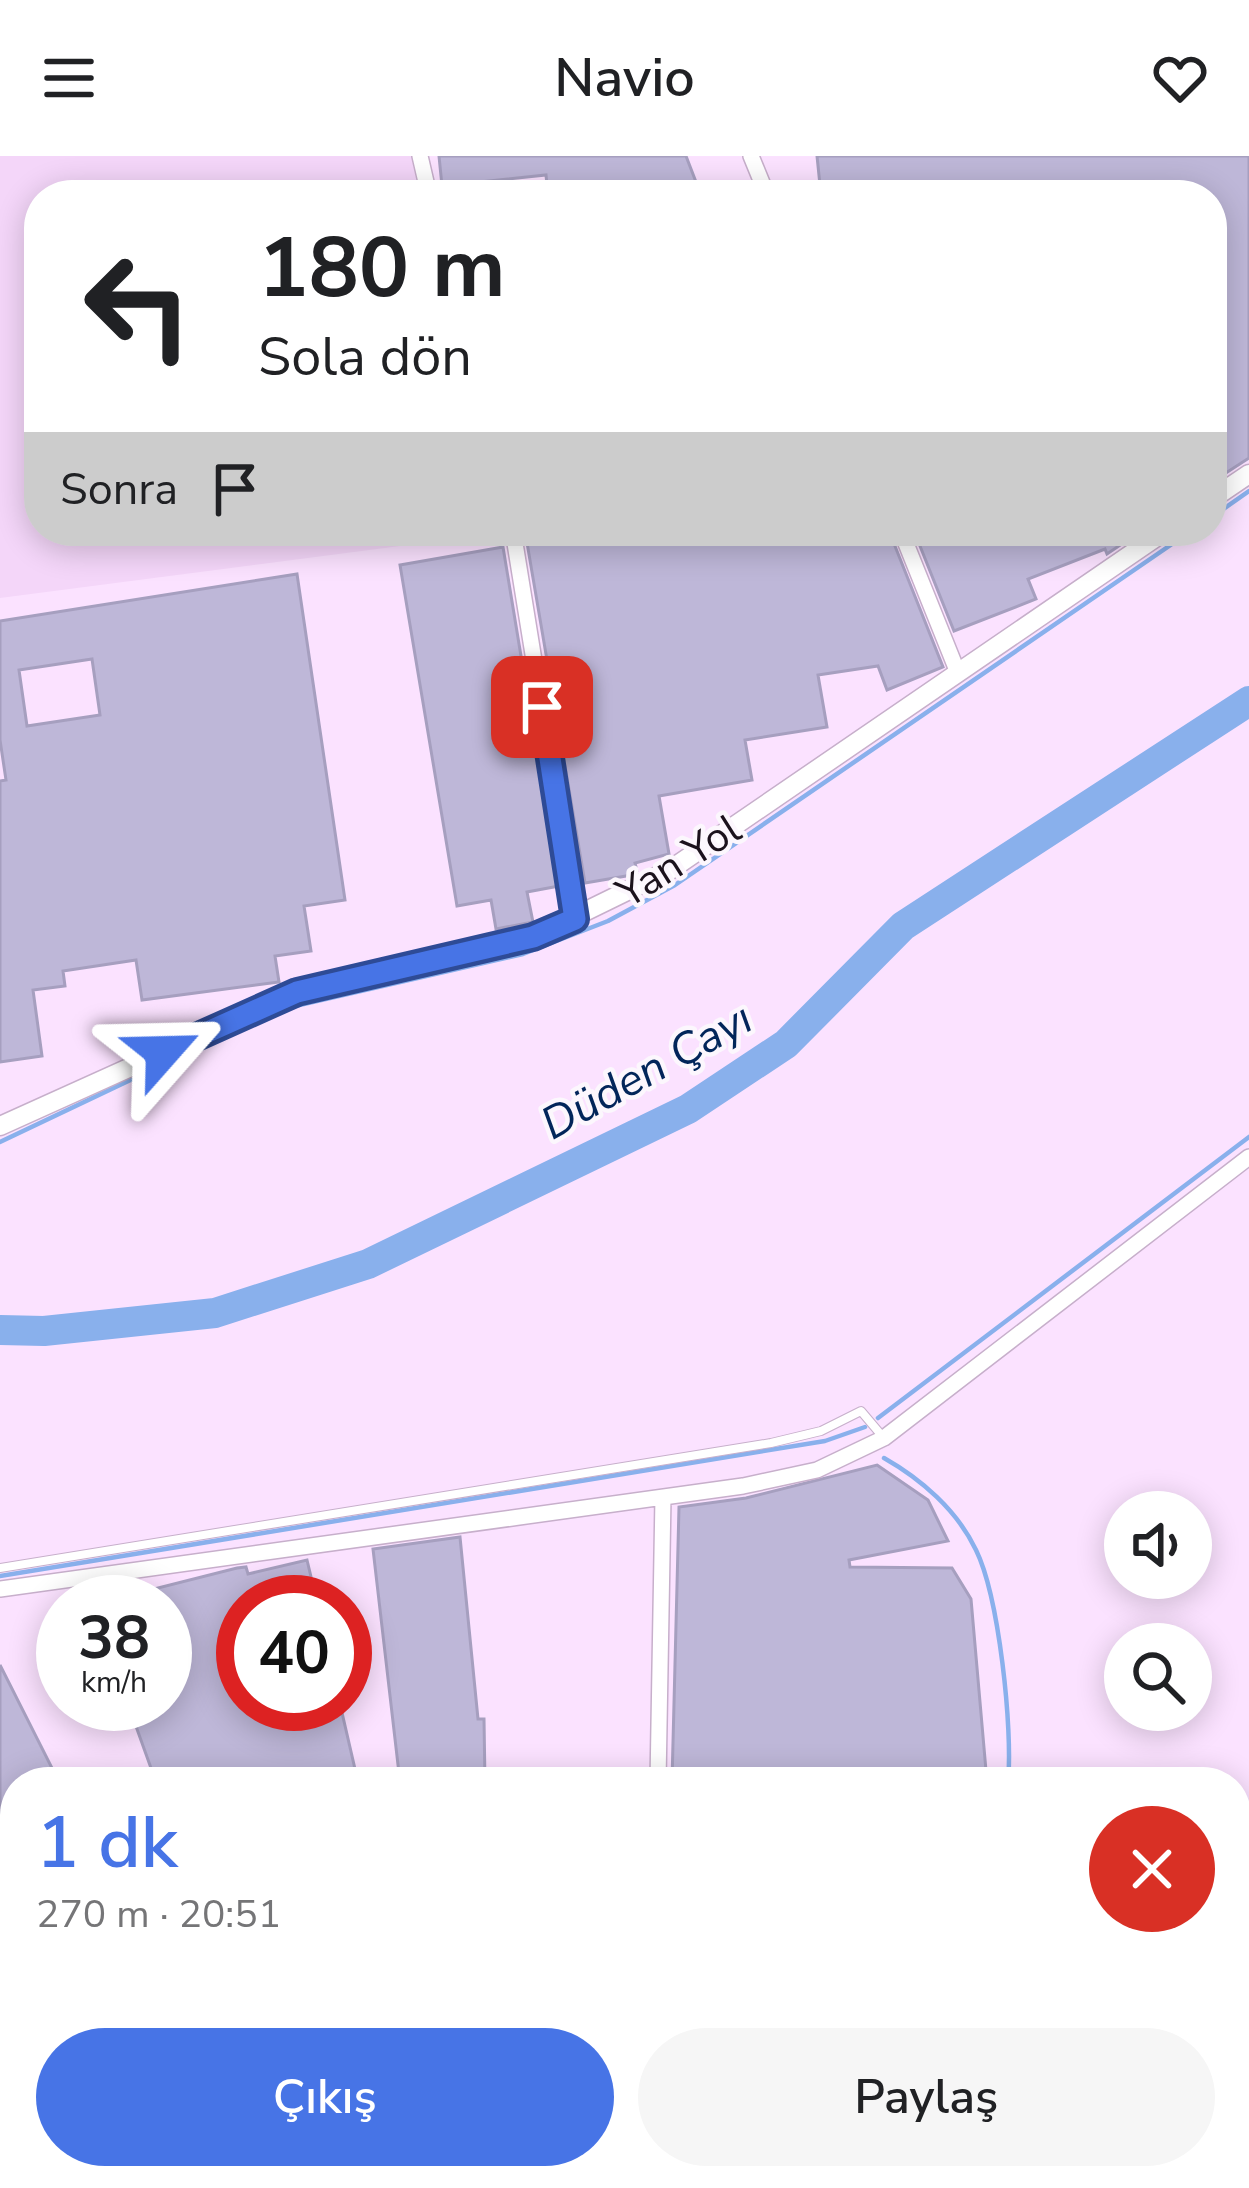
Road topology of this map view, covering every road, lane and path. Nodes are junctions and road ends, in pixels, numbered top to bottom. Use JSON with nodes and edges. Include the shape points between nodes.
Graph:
{"nodes":[{"id":1,"x":515,"y":546,"type":"edge"},
{"id":2,"x":908,"y":546,"type":"edge"},
{"id":3,"x":1143,"y":546,"type":"edge"},
{"id":4,"x":958,"y":674,"type":"junction"},
{"id":5,"x":575,"y":919,"type":"junction"},
{"id":6,"x":0,"y":1126,"type":"edge"},
{"id":7,"x":1249,"y":1157,"type":"edge"},
{"id":8,"x":884,"y":1438,"type":"junction"},
{"id":9,"x":663,"y":1496,"type":"junction"},
{"id":10,"x":0,"y":1568,"type":"edge"},
{"id":11,"x":54,"y":1570,"type":"junction"},
{"id":12,"x":0,"y":1589,"type":"edge"},
{"id":13,"x":658,"y":1767,"type":"edge"}],
"edges":[{"from":1,"to":5,"type":"street"},
{"from":2,"to":4,"type":"street"},
{"from":3,"to":4,"type":"street","name":"Yan Yol"},
{"from":4,"to":5,"type":"street","name":"Yan Yol","via":[[670,869]]},
{"from":5,"to":6,"type":"street","name":"Yan Yol","via":[[519,940],[297,992]]},
{"from":7,"to":8,"type":"street"},
{"from":8,"to":9,"type":"street","via":[[817,1470]]},
{"from":8,"to":11,"type":"lane","via":[[861,1411],[771,1443]]},
{"from":9,"to":11,"type":"street"},
{"from":9,"to":13,"type":"street"},
{"from":10,"to":11,"type":"lane"},
{"from":11,"to":12,"type":"street"}]}
